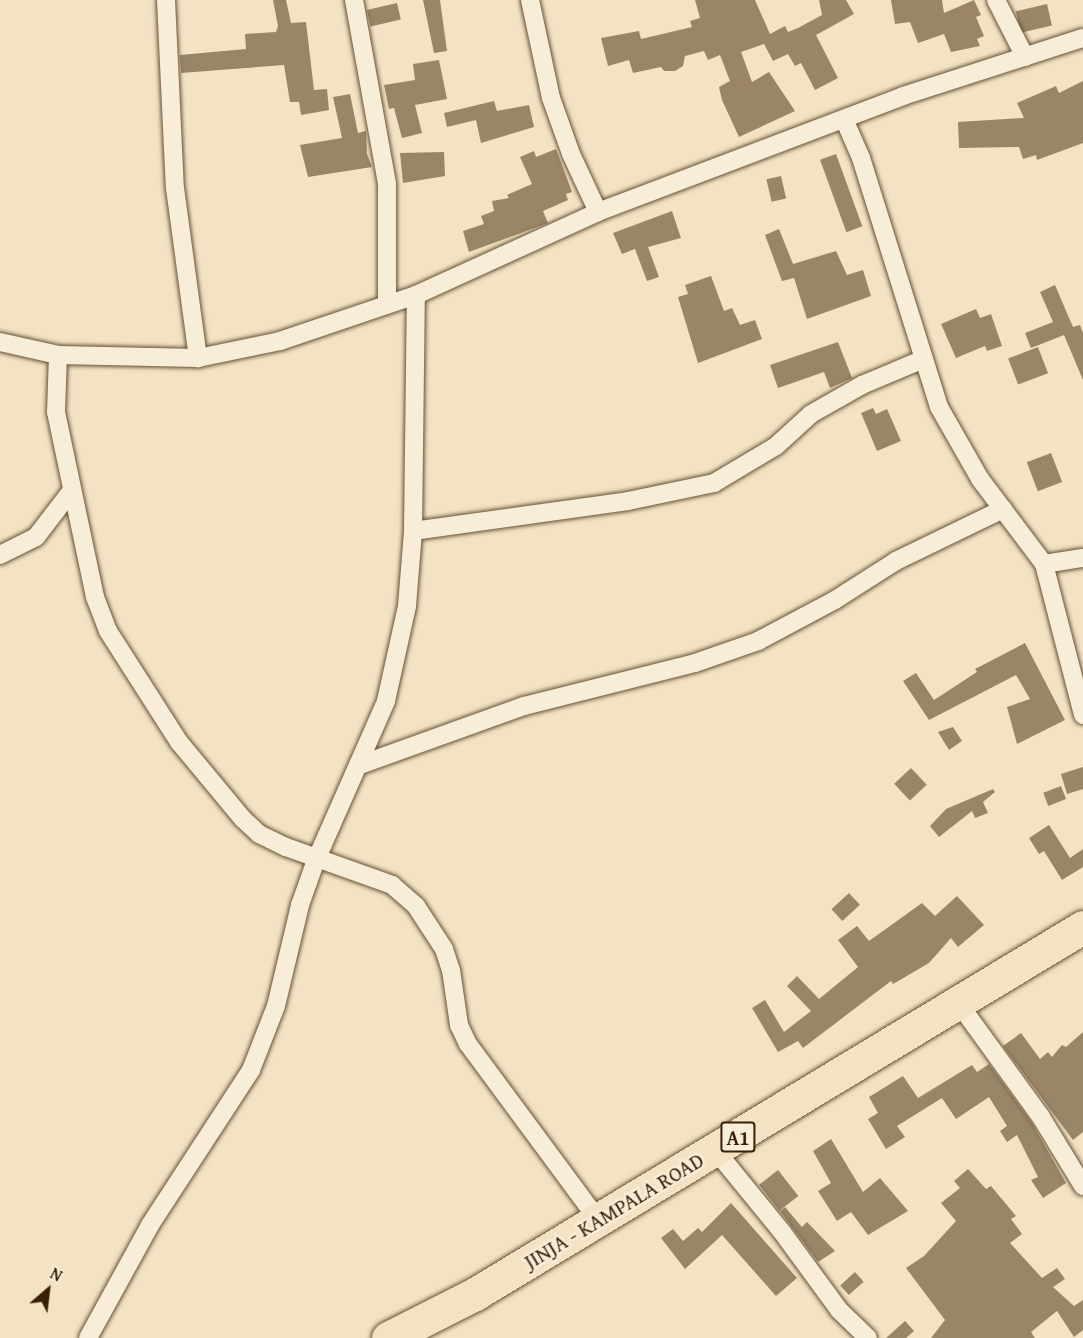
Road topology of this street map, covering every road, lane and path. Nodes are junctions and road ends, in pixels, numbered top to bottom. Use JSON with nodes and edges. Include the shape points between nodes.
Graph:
{"nodes":[{"id":1,"x":166,"y":0,"type":"edge"},
{"id":2,"x":354,"y":0,"type":"edge"},
{"id":3,"x":530,"y":0,"type":"edge"},
{"id":4,"x":996,"y":0,"type":"edge"},
{"id":5,"x":1083,"y":38,"type":"edge"},
{"id":6,"x":1025,"y":57,"type":"junction"},
{"id":7,"x":844,"y":119,"type":"junction"},
{"id":8,"x":598,"y":212,"type":"junction"},
{"id":9,"x":416,"y":295,"type":"junction"},
{"id":10,"x":387,"y":302,"type":"junction"},
{"id":11,"x":0,"y":342,"type":"edge"},
{"id":12,"x":58,"y":355,"type":"junction"},
{"id":13,"x":198,"y":358,"type":"junction"},
{"id":14,"x":924,"y":359,"type":"junction"},
{"id":15,"x":72,"y":490,"type":"junction"},
{"id":16,"x":1004,"y":509,"type":"junction"},
{"id":17,"x":413,"y":531,"type":"junction"},
{"id":18,"x":0,"y":555,"type":"edge"},
{"id":19,"x":1083,"y":558,"type":"edge"},
{"id":20,"x":1044,"y":564,"type":"junction"},
{"id":21,"x":1083,"y":715,"type":"edge"},
{"id":22,"x":360,"y":765,"type":"junction"},
{"id":23,"x":316,"y":860,"type":"junction"},
{"id":24,"x":1083,"y":927,"type":"edge"},
{"id":25,"x":957,"y":1001,"type":"junction"},
{"id":26,"x":716,"y":1151,"type":"junction"},
{"id":27,"x":1083,"y":1186,"type":"edge"},
{"id":28,"x":598,"y":1220,"type":"junction"},
{"id":29,"x":88,"y":1338,"type":"edge"},
{"id":30,"x":388,"y":1338,"type":"edge"},
{"id":31,"x":868,"y":1338,"type":"edge"}],
"edges":[{"from":1,"to":13,"type":"street","via":[[175,188]]},
{"from":2,"to":10,"type":"street","via":[[387,184]]},
{"from":3,"to":8,"type":"street","via":[[551,98]]},
{"from":4,"to":6,"type":"street"},
{"from":5,"to":6,"type":"street"},
{"from":6,"to":7,"type":"street"},
{"from":7,"to":8,"type":"street"},
{"from":7,"to":14,"type":"street","via":[[861,158]]},
{"from":8,"to":9,"type":"street"},
{"from":9,"to":10,"type":"street"},
{"from":9,"to":17,"type":"street"},
{"from":10,"to":13,"type":"street","via":[[280,341]]},
{"from":11,"to":12,"type":"street"},
{"from":12,"to":13,"type":"street"},
{"from":12,"to":15,"type":"street","via":[[56,412]]},
{"from":14,"to":16,"type":"street","via":[[939,406],[958,444]]},
{"from":14,"to":17,"type":"street","via":[[862,385],[811,414],[776,446],[714,483],[628,501]]},
{"from":15,"to":18,"type":"street","via":[[36,537]]},
{"from":15,"to":23,"type":"street","via":[[94,597],[108,631],[179,742],[259,834]]},
{"from":16,"to":20,"type":"street"},
{"from":16,"to":22,"type":"street","via":[[896,561],[835,600],[758,640],[695,663],[524,706]]},
{"from":17,"to":22,"type":"street","via":[[407,606],[386,700]]},
{"from":19,"to":20,"type":"street"},
{"from":20,"to":21,"type":"street"},
{"from":22,"to":23,"type":"street"},
{"from":23,"to":28,"type":"street","via":[[392,885],[416,906],[444,950],[451,969],[459,1025],[468,1044]]},
{"from":23,"to":29,"type":"street","via":[[300,905],[276,1006],[251,1070],[150,1225]]},
{"from":24,"to":25,"type":"highway","name":"JINJA - KAMPALA ROAD","number":"A1"},
{"from":25,"to":26,"type":"highway","name":"JINJA - KAMPALA ROAD","number":"A1"},
{"from":25,"to":27,"type":"street","via":[[1041,1117]]},
{"from":26,"to":28,"type":"highway","name":"JINJA - KAMPALA ROAD","number":"A1"},
{"from":26,"to":31,"type":"street","via":[[839,1310]]},
{"from":28,"to":30,"type":"highway","name":"JINJA - KAMPALA ROAD","number":"A1","via":[[475,1294]]}]}
